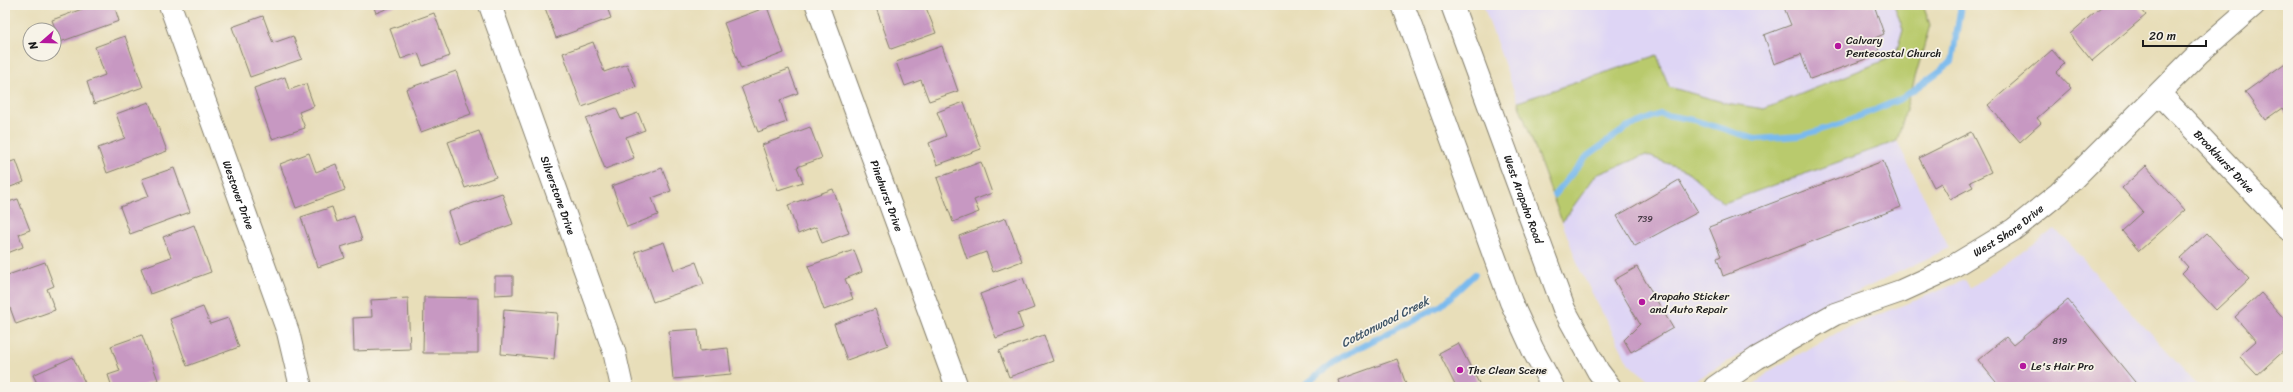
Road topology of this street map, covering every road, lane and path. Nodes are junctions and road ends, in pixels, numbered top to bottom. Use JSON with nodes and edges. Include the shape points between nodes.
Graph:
{"nodes":[{"id":1,"x":170,"y":5,"type":"edge"},
{"id":2,"x":490,"y":5,"type":"edge"},
{"id":3,"x":817,"y":5,"type":"edge"},
{"id":4,"x":1403,"y":5,"type":"edge"},
{"id":5,"x":1452,"y":5,"type":"edge"},
{"id":6,"x":2254,"y":5,"type":"edge"},
{"id":7,"x":2160,"y":94,"type":"junction"},
{"id":8,"x":2288,"y":229,"type":"edge"},
{"id":9,"x":301,"y":387,"type":"edge"},
{"id":10,"x":622,"y":387,"type":"edge"},
{"id":11,"x":957,"y":387,"type":"edge"},
{"id":12,"x":1553,"y":387,"type":"edge"},
{"id":13,"x":1610,"y":387,"type":"edge"},
{"id":14,"x":1715,"y":387,"type":"edge"}],
"edges":[{"from":1,"to":9,"type":"street","name":"Westover Drive","via":[[288,332]]},
{"from":2,"to":10,"type":"street","name":"Silverstone Drive","via":[[611,343]]},
{"from":3,"to":11,"type":"street","name":"Pinehurst Drive"},
{"from":4,"to":12,"type":"street","via":[[1511,302]]},
{"from":5,"to":13,"type":"street","name":"West Arapaho Road","via":[[1564,309],[1598,371]]},
{"from":6,"to":7,"type":"street","name":"West Shore Drive","via":[[2199,53]]},
{"from":7,"to":8,"type":"street","name":"Brookhurst Drive"},
{"from":7,"to":14,"type":"street","name":"West Shore Drive","via":[[2059,192],[2012,230],[1947,270],[1901,291],[1835,314],[1764,354]]}]}
